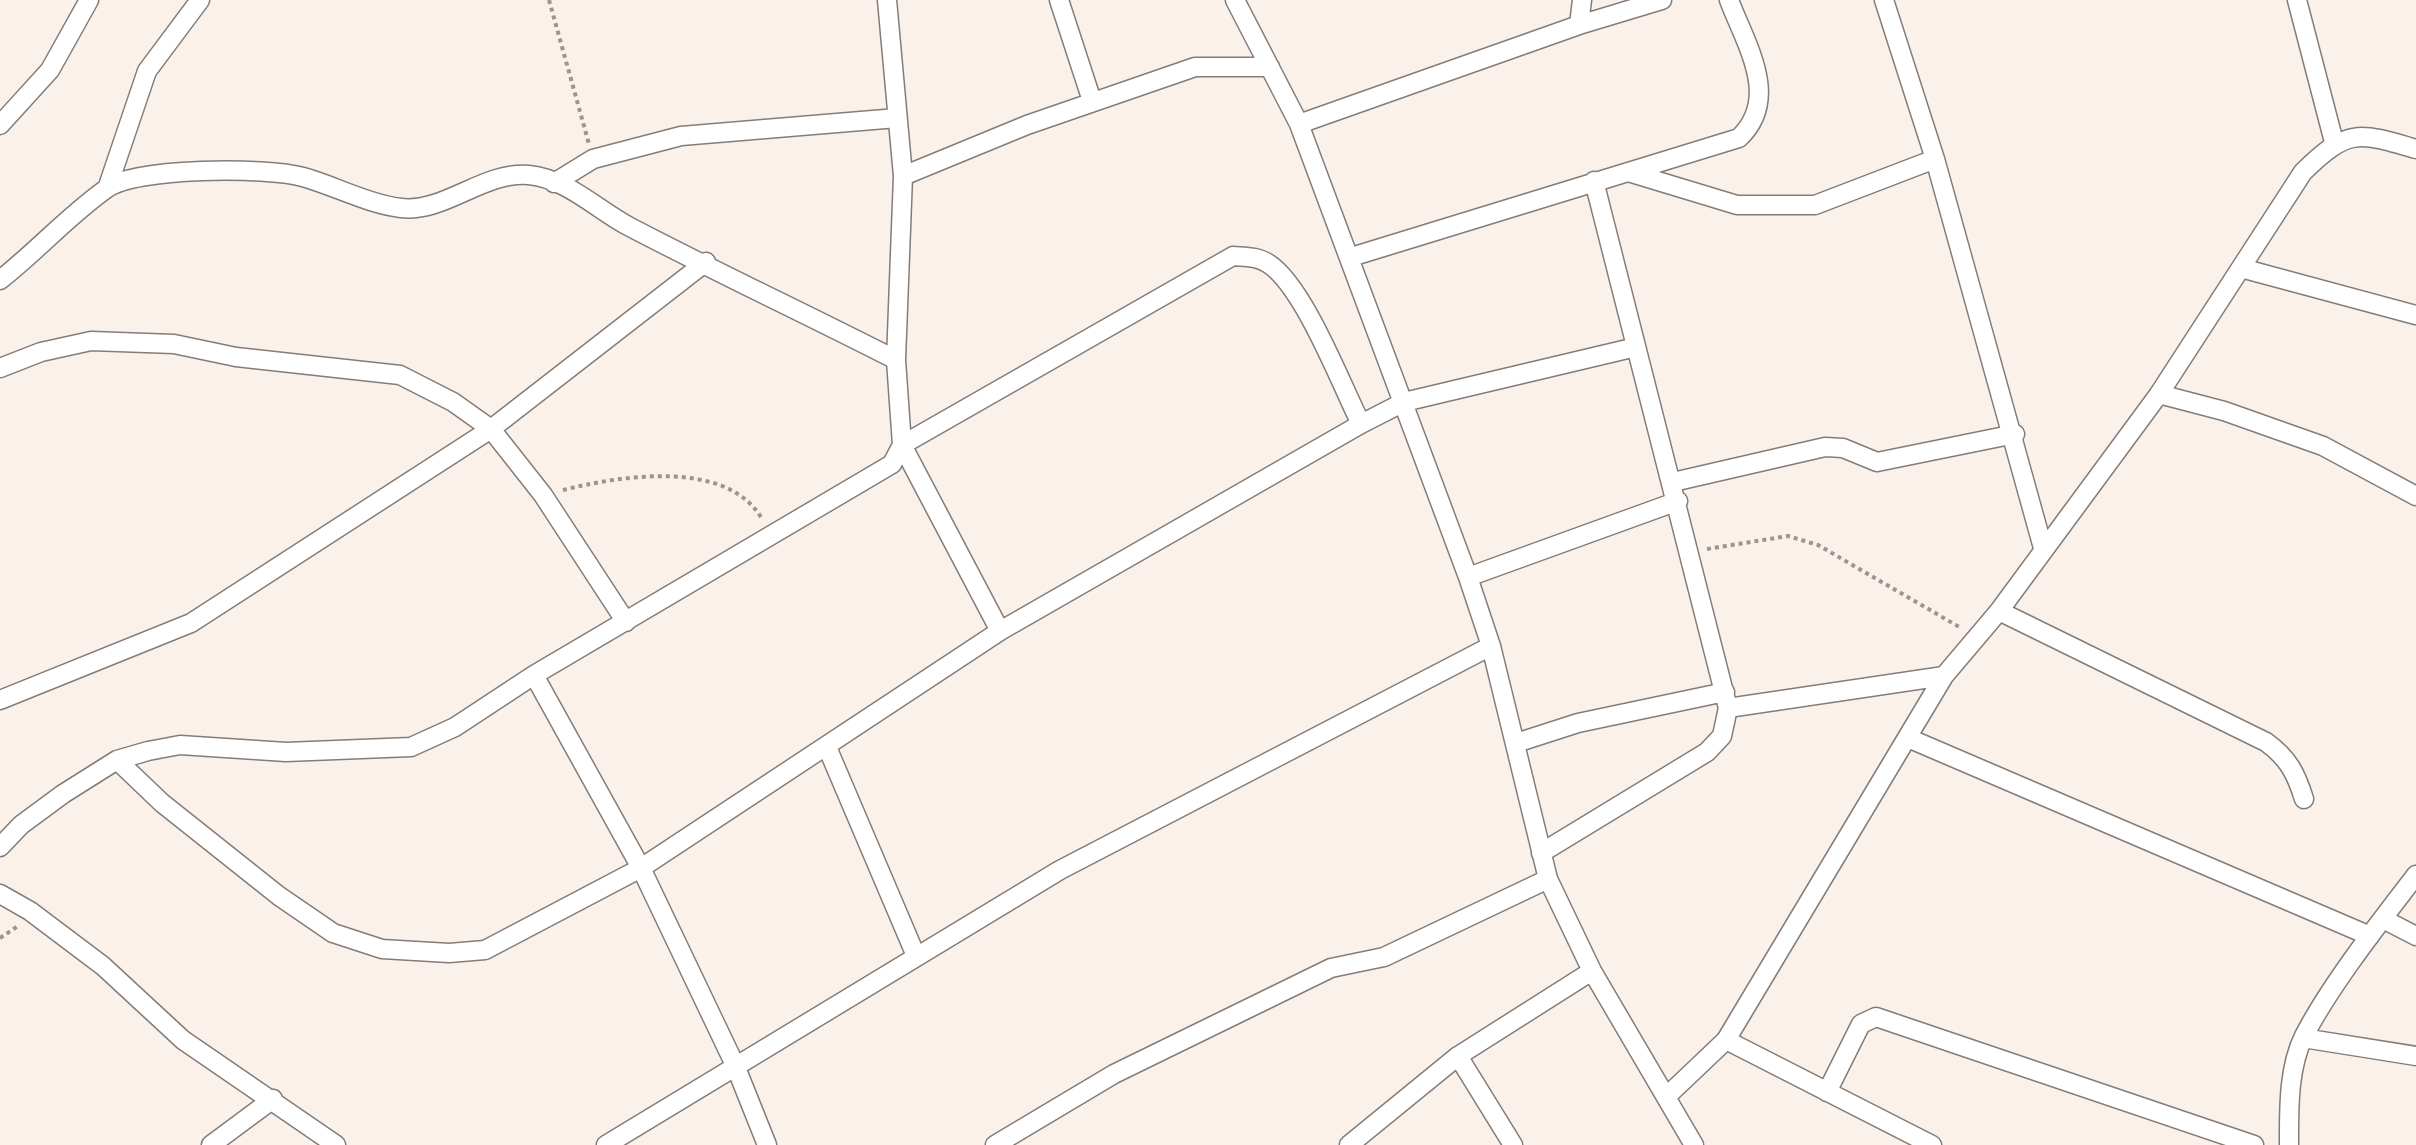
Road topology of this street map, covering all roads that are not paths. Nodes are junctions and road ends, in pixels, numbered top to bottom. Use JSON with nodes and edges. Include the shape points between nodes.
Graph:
{"nodes":[{"id":1,"x":89,"y":0,"type":"edge"},
{"id":2,"x":200,"y":0,"type":"edge"},
{"id":3,"x":887,"y":0,"type":"edge"},
{"id":4,"x":1059,"y":0,"type":"edge"},
{"id":5,"x":1235,"y":0,"type":"edge"},
{"id":6,"x":1582,"y":0,"type":"edge"},
{"id":7,"x":1662,"y":0,"type":"edge"},
{"id":8,"x":1729,"y":0,"type":"edge"},
{"id":9,"x":1884,"y":0,"type":"edge"},
{"id":10,"x":2297,"y":0,"type":"edge"},
{"id":11,"x":1579,"y":25,"type":"junction"},
{"id":12,"x":1270,"y":67,"type":"junction"},
{"id":13,"x":1092,"y":101,"type":"junction"},
{"id":14,"x":897,"y":118,"type":"junction"},
{"id":15,"x":1299,"y":124,"type":"junction"},
{"id":16,"x":0,"y":125,"type":"edge"},
{"id":17,"x":2334,"y":142,"type":"junction"},
{"id":18,"x":2416,"y":149,"type":"edge"},
{"id":19,"x":1935,"y":159,"type":"junction"},
{"id":20,"x":1626,"y":171,"type":"junction"},
{"id":21,"x":903,"y":176,"type":"junction"},
{"id":22,"x":1594,"y":181,"type":"junction"},
{"id":23,"x":554,"y":183,"type":"junction"},
{"id":24,"x":108,"y":186,"type":"junction"},
{"id":25,"x":1351,"y":257,"type":"junction"},
{"id":26,"x":706,"y":262,"type":"junction"},
{"id":27,"x":2241,"y":268,"type":"junction"},
{"id":28,"x":0,"y":280,"type":"edge"},
{"id":29,"x":2416,"y":315,"type":"edge"},
{"id":30,"x":1636,"y":347,"type":"junction"},
{"id":31,"x":896,"y":360,"type":"junction"},
{"id":32,"x":0,"y":368,"type":"edge"},
{"id":33,"x":2159,"y":394,"type":"junction"},
{"id":34,"x":1404,"y":402,"type":"junction"},
{"id":35,"x":1361,"y":424,"type":"junction"},
{"id":36,"x":491,"y":429,"type":"junction"},
{"id":37,"x":2015,"y":434,"type":"junction"},
{"id":38,"x":902,"y":445,"type":"junction"},
{"id":39,"x":1675,"y":492,"type":"junction"},
{"id":40,"x":2416,"y":496,"type":"edge"},
{"id":41,"x":2043,"y":548,"type":"junction"},
{"id":42,"x":1468,"y":577,"type":"junction"},
{"id":43,"x":1999,"y":611,"type":"junction"},
{"id":44,"x":626,"y":622,"type":"junction"},
{"id":45,"x":1000,"y":631,"type":"junction"},
{"id":46,"x":1491,"y":646,"type":"junction"},
{"id":47,"x":534,"y":675,"type":"junction"},
{"id":48,"x":1944,"y":676,"type":"junction"},
{"id":49,"x":0,"y":700,"type":"edge"},
{"id":50,"x":1726,"y":700,"type":"junction"},
{"id":51,"x":1908,"y":738,"type":"junction"},
{"id":52,"x":1516,"y":743,"type":"junction"},
{"id":53,"x":827,"y":747,"type":"junction"},
{"id":54,"x":117,"y":760,"type":"junction"},
{"id":55,"x":2304,"y":799,"type":"dead end"},
{"id":56,"x":0,"y":847,"type":"edge"},
{"id":57,"x":1541,"y":853,"type":"junction"},
{"id":58,"x":641,"y":868,"type":"junction"},
{"id":59,"x":2416,"y":875,"type":"edge"},
{"id":60,"x":1548,"y":879,"type":"junction"},
{"id":61,"x":0,"y":894,"type":"edge"},
{"id":62,"x":2383,"y":919,"type":"junction"},
{"id":63,"x":2370,"y":936,"type":"junction"},
{"id":64,"x":2416,"y":936,"type":"edge"},
{"id":65,"x":916,"y":956,"type":"junction"},
{"id":66,"x":1592,"y":971,"type":"junction"},
{"id":67,"x":2303,"y":1038,"type":"junction"},
{"id":68,"x":1726,"y":1040,"type":"junction"},
{"id":69,"x":1458,"y":1056,"type":"junction"},
{"id":70,"x":2416,"y":1056,"type":"edge"},
{"id":71,"x":735,"y":1065,"type":"junction"},
{"id":72,"x":1827,"y":1092,"type":"junction"},
{"id":73,"x":1666,"y":1097,"type":"junction"},
{"id":74,"x":273,"y":1099,"type":"junction"},
{"id":75,"x":211,"y":1145,"type":"edge"},
{"id":76,"x":336,"y":1145,"type":"edge"},
{"id":77,"x":606,"y":1145,"type":"edge"},
{"id":78,"x":767,"y":1145,"type":"edge"},
{"id":79,"x":995,"y":1145,"type":"edge"},
{"id":80,"x":1349,"y":1145,"type":"edge"},
{"id":81,"x":1513,"y":1145,"type":"edge"},
{"id":82,"x":1694,"y":1145,"type":"edge"},
{"id":83,"x":1932,"y":1145,"type":"edge"},
{"id":84,"x":2254,"y":1145,"type":"edge"},
{"id":85,"x":2289,"y":1145,"type":"edge"}],
"edges":[{"from":1,"to":16,"type":"street","via":[[50,70]]},
{"from":2,"to":24,"type":"street","via":[[147,71]]},
{"from":3,"to":14,"type":"street"},
{"from":4,"to":13,"type":"street"},
{"from":5,"to":12,"type":"street"},
{"from":6,"to":11,"type":"street"},
{"from":7,"to":11,"type":"street"},
{"from":8,"to":20,"type":"street","via":[[1762,87],[1760,108],[1750,127],[1739,138]]},
{"from":9,"to":19,"type":"street"},
{"from":10,"to":17,"type":"street"},
{"from":11,"to":15,"type":"street"},
{"from":12,"to":13,"type":"street","via":[[1195,67]]},
{"from":12,"to":15,"type":"street"},
{"from":13,"to":21,"type":"street"},
{"from":14,"to":21,"type":"street"},
{"from":14,"to":23,"type":"street","via":[[681,136],[593,159]]},
{"from":15,"to":25,"type":"street"},
{"from":17,"to":18,"type":"street","via":[[2377,138]]},
{"from":17,"to":27,"type":"street","via":[[2303,172]]},
{"from":19,"to":20,"type":"street","via":[[1815,205],[1737,205]]},
{"from":19,"to":37,"type":"street"},
{"from":20,"to":22,"type":"street"},
{"from":21,"to":31,"type":"street"},
{"from":22,"to":25,"type":"street"},
{"from":22,"to":30,"type":"street"},
{"from":23,"to":24,"type":"street","via":[[527,175],[481,185],[426,208],[400,208],[301,176],[242,168]]},
{"from":23,"to":26,"type":"street","via":[[628,226]]},
{"from":24,"to":28,"type":"street"},
{"from":25,"to":34,"type":"street"},
{"from":26,"to":31,"type":"street"},
{"from":26,"to":36,"type":"street"},
{"from":27,"to":29,"type":"street"},
{"from":27,"to":33,"type":"street"},
{"from":30,"to":34,"type":"street"},
{"from":30,"to":39,"type":"street"},
{"from":31,"to":38,"type":"street"},
{"from":32,"to":36,"type":"street","via":[[91,341],[174,344],[236,357],[400,375]]},
{"from":33,"to":40,"type":"street","via":[[2323,446]]},
{"from":33,"to":41,"type":"street"},
{"from":34,"to":35,"type":"street"},
{"from":34,"to":42,"type":"street"},
{"from":35,"to":38,"type":"street","via":[[1293,287],[1270,264],[1233,256]]},
{"from":35,"to":45,"type":"street"},
{"from":36,"to":44,"type":"street","via":[[543,495]]},
{"from":36,"to":49,"type":"street","via":[[191,623]]},
{"from":37,"to":39,"type":"street","via":[[1877,462],[1843,448],[1825,447]]},
{"from":37,"to":41,"type":"street"},
{"from":38,"to":44,"type":"street","via":[[892,464]]},
{"from":38,"to":45,"type":"street"},
{"from":39,"to":42,"type":"street"},
{"from":39,"to":50,"type":"street"},
{"from":41,"to":43,"type":"street"},
{"from":42,"to":46,"type":"street"},
{"from":43,"to":48,"type":"street"},
{"from":43,"to":55,"type":"street","via":[[2266,742],[2295,771]]},
{"from":44,"to":47,"type":"street"},
{"from":45,"to":53,"type":"street"},
{"from":46,"to":52,"type":"street"},
{"from":46,"to":65,"type":"street","via":[[1060,870]]},
{"from":47,"to":54,"type":"street","via":[[455,727],[411,747],[286,752],[180,745]]},
{"from":47,"to":58,"type":"street"},
{"from":48,"to":50,"type":"street"},
{"from":48,"to":51,"type":"street"},
{"from":50,"to":52,"type":"street","via":[[1578,723]]},
{"from":50,"to":57,"type":"street","via":[[1722,736],[1707,752]]},
{"from":51,"to":63,"type":"street"},
{"from":51,"to":68,"type":"street"},
{"from":52,"to":57,"type":"street"},
{"from":53,"to":58,"type":"street"},
{"from":53,"to":65,"type":"street"},
{"from":54,"to":56,"type":"street","via":[[21,825]]},
{"from":54,"to":58,"type":"street","via":[[279,896],[333,933],[382,949],[485,950]]},
{"from":57,"to":60,"type":"street"},
{"from":58,"to":71,"type":"street"},
{"from":59,"to":62,"type":"street"},
{"from":60,"to":66,"type":"street"},
{"from":60,"to":79,"type":"street","via":[[1384,957],[1331,968],[1114,1074]]},
{"from":61,"to":74,"type":"street","via":[[103,966],[183,1040]]},
{"from":62,"to":63,"type":"street"},
{"from":62,"to":64,"type":"street"},
{"from":63,"to":67,"type":"street"},
{"from":65,"to":71,"type":"street"},
{"from":66,"to":69,"type":"street"},
{"from":66,"to":73,"type":"street"},
{"from":67,"to":70,"type":"street"},
{"from":67,"to":85,"type":"street","via":[[2289,1097]]},
{"from":68,"to":72,"type":"street"},
{"from":68,"to":73,"type":"street"},
{"from":69,"to":80,"type":"street"},
{"from":69,"to":81,"type":"street"},
{"from":71,"to":77,"type":"street"},
{"from":71,"to":78,"type":"street"},
{"from":72,"to":83,"type":"street"},
{"from":72,"to":84,"type":"street","via":[[1861,1024],[1876,1017]]},
{"from":73,"to":82,"type":"street"},
{"from":74,"to":75,"type":"street"},
{"from":74,"to":76,"type":"street"}]}
